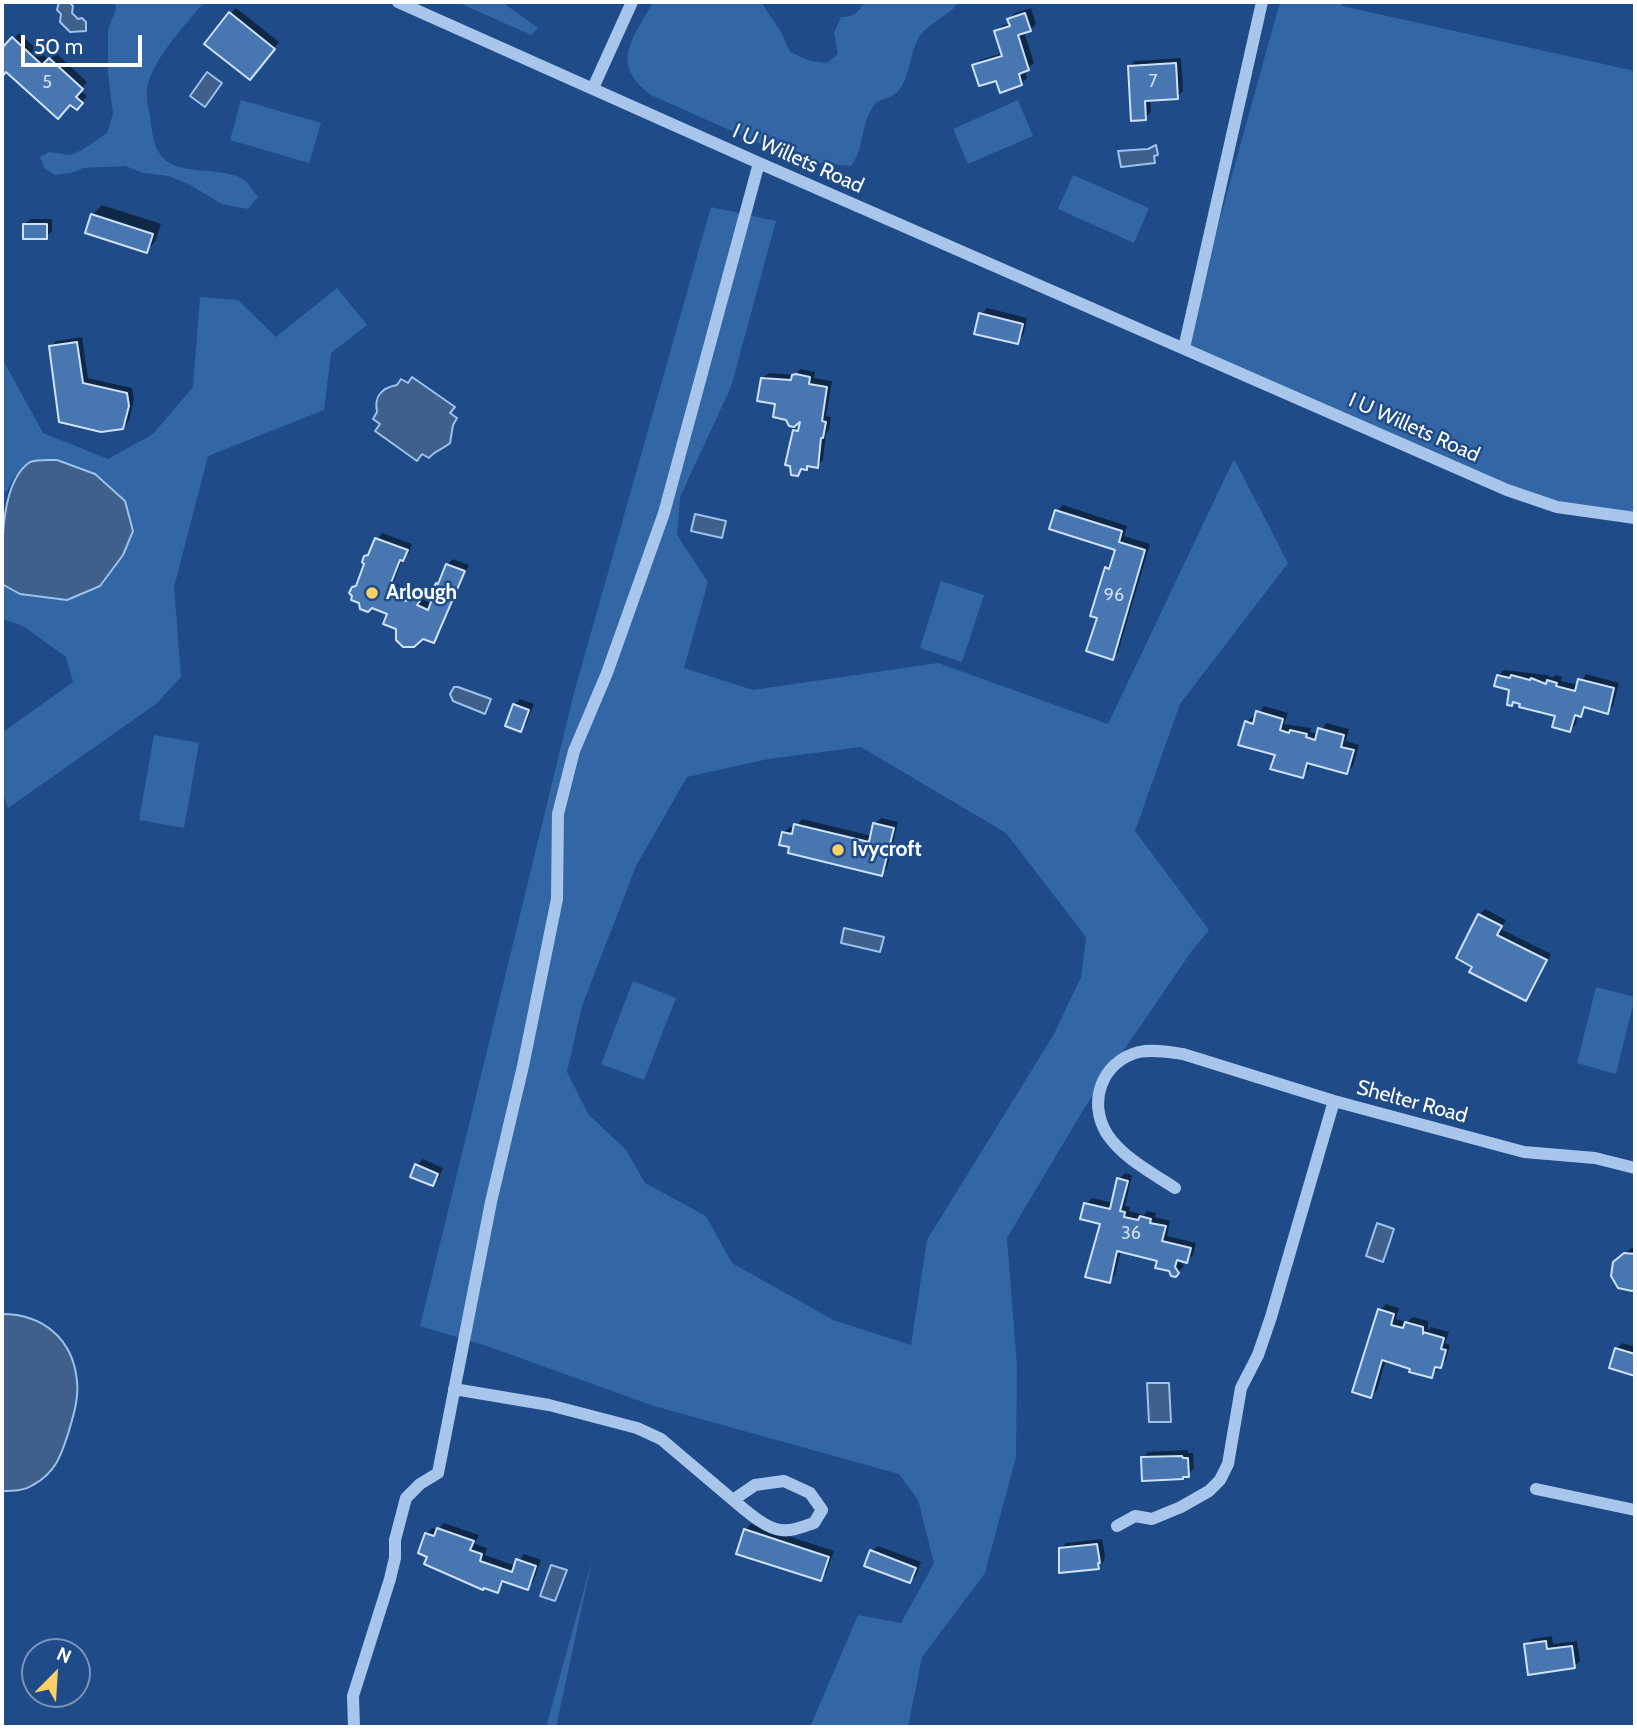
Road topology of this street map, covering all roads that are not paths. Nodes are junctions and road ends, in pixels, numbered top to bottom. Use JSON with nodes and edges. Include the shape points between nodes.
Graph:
{"nodes":[{"id":1,"x":398,"y":2,"type":"edge"},
{"id":2,"x":632,"y":2,"type":"edge"},
{"id":3,"x":1262,"y":2,"type":"edge"},
{"id":4,"x":593,"y":88,"type":"junction"},
{"id":5,"x":759,"y":163,"type":"junction"},
{"id":6,"x":1184,"y":348,"type":"junction"},
{"id":7,"x":1635,"y":518,"type":"edge"},
{"id":8,"x":1334,"y":1101,"type":"junction"},
{"id":9,"x":1635,"y":1168,"type":"edge"},
{"id":10,"x":1175,"y":1188,"type":"dead end"},
{"id":11,"x":454,"y":1390,"type":"junction"},
{"id":12,"x":1536,"y":1489,"type":"dead end"},
{"id":13,"x":733,"y":1500,"type":"junction"},
{"id":14,"x":1635,"y":1510,"type":"edge"},
{"id":15,"x":1117,"y":1526,"type":"dead end"},
{"id":16,"x":354,"y":1727,"type":"edge"}],
"edges":[{"from":1,"to":4,"type":"street","name":"I U Willets Road"},
{"from":2,"to":4,"type":"street"},
{"from":3,"to":6,"type":"street"},
{"from":4,"to":5,"type":"street","name":"I U Willets Road"},
{"from":5,"to":6,"type":"street","name":"I U Willets Road"},
{"from":5,"to":11,"type":"street","via":[[664,513],[574,751],[564,789],[558,814],[557,900]]},
{"from":6,"to":7,"type":"street","name":"I U Willets Road","via":[[1524,497],[1573,510]]},
{"from":8,"to":9,"type":"street","name":"Shelter Road","via":[[1524,1152],[1595,1158]]},
{"from":8,"to":10,"type":"street","name":"Shelter Road","via":[[1183,1054],[1154,1051],[1128,1057],[1106,1073],[1098,1098],[1099,1114],[1114,1143]]},
{"from":8,"to":15,"type":"street","via":[[1258,1355],[1241,1388],[1224,1472],[1209,1491],[1167,1515],[1152,1519],[1135,1516]]},
{"from":11,"to":13,"type":"street","via":[[549,1405],[636,1428],[661,1439]]},
{"from":11,"to":16,"type":"street","via":[[438,1473],[406,1498],[390,1579],[353,1696]]},
{"from":12,"to":14,"type":"street"},
{"from":13,"to":13,"type":"street","via":[[755,1485],[783,1481],[810,1493],[822,1510],[814,1523],[779,1531]]}]}
